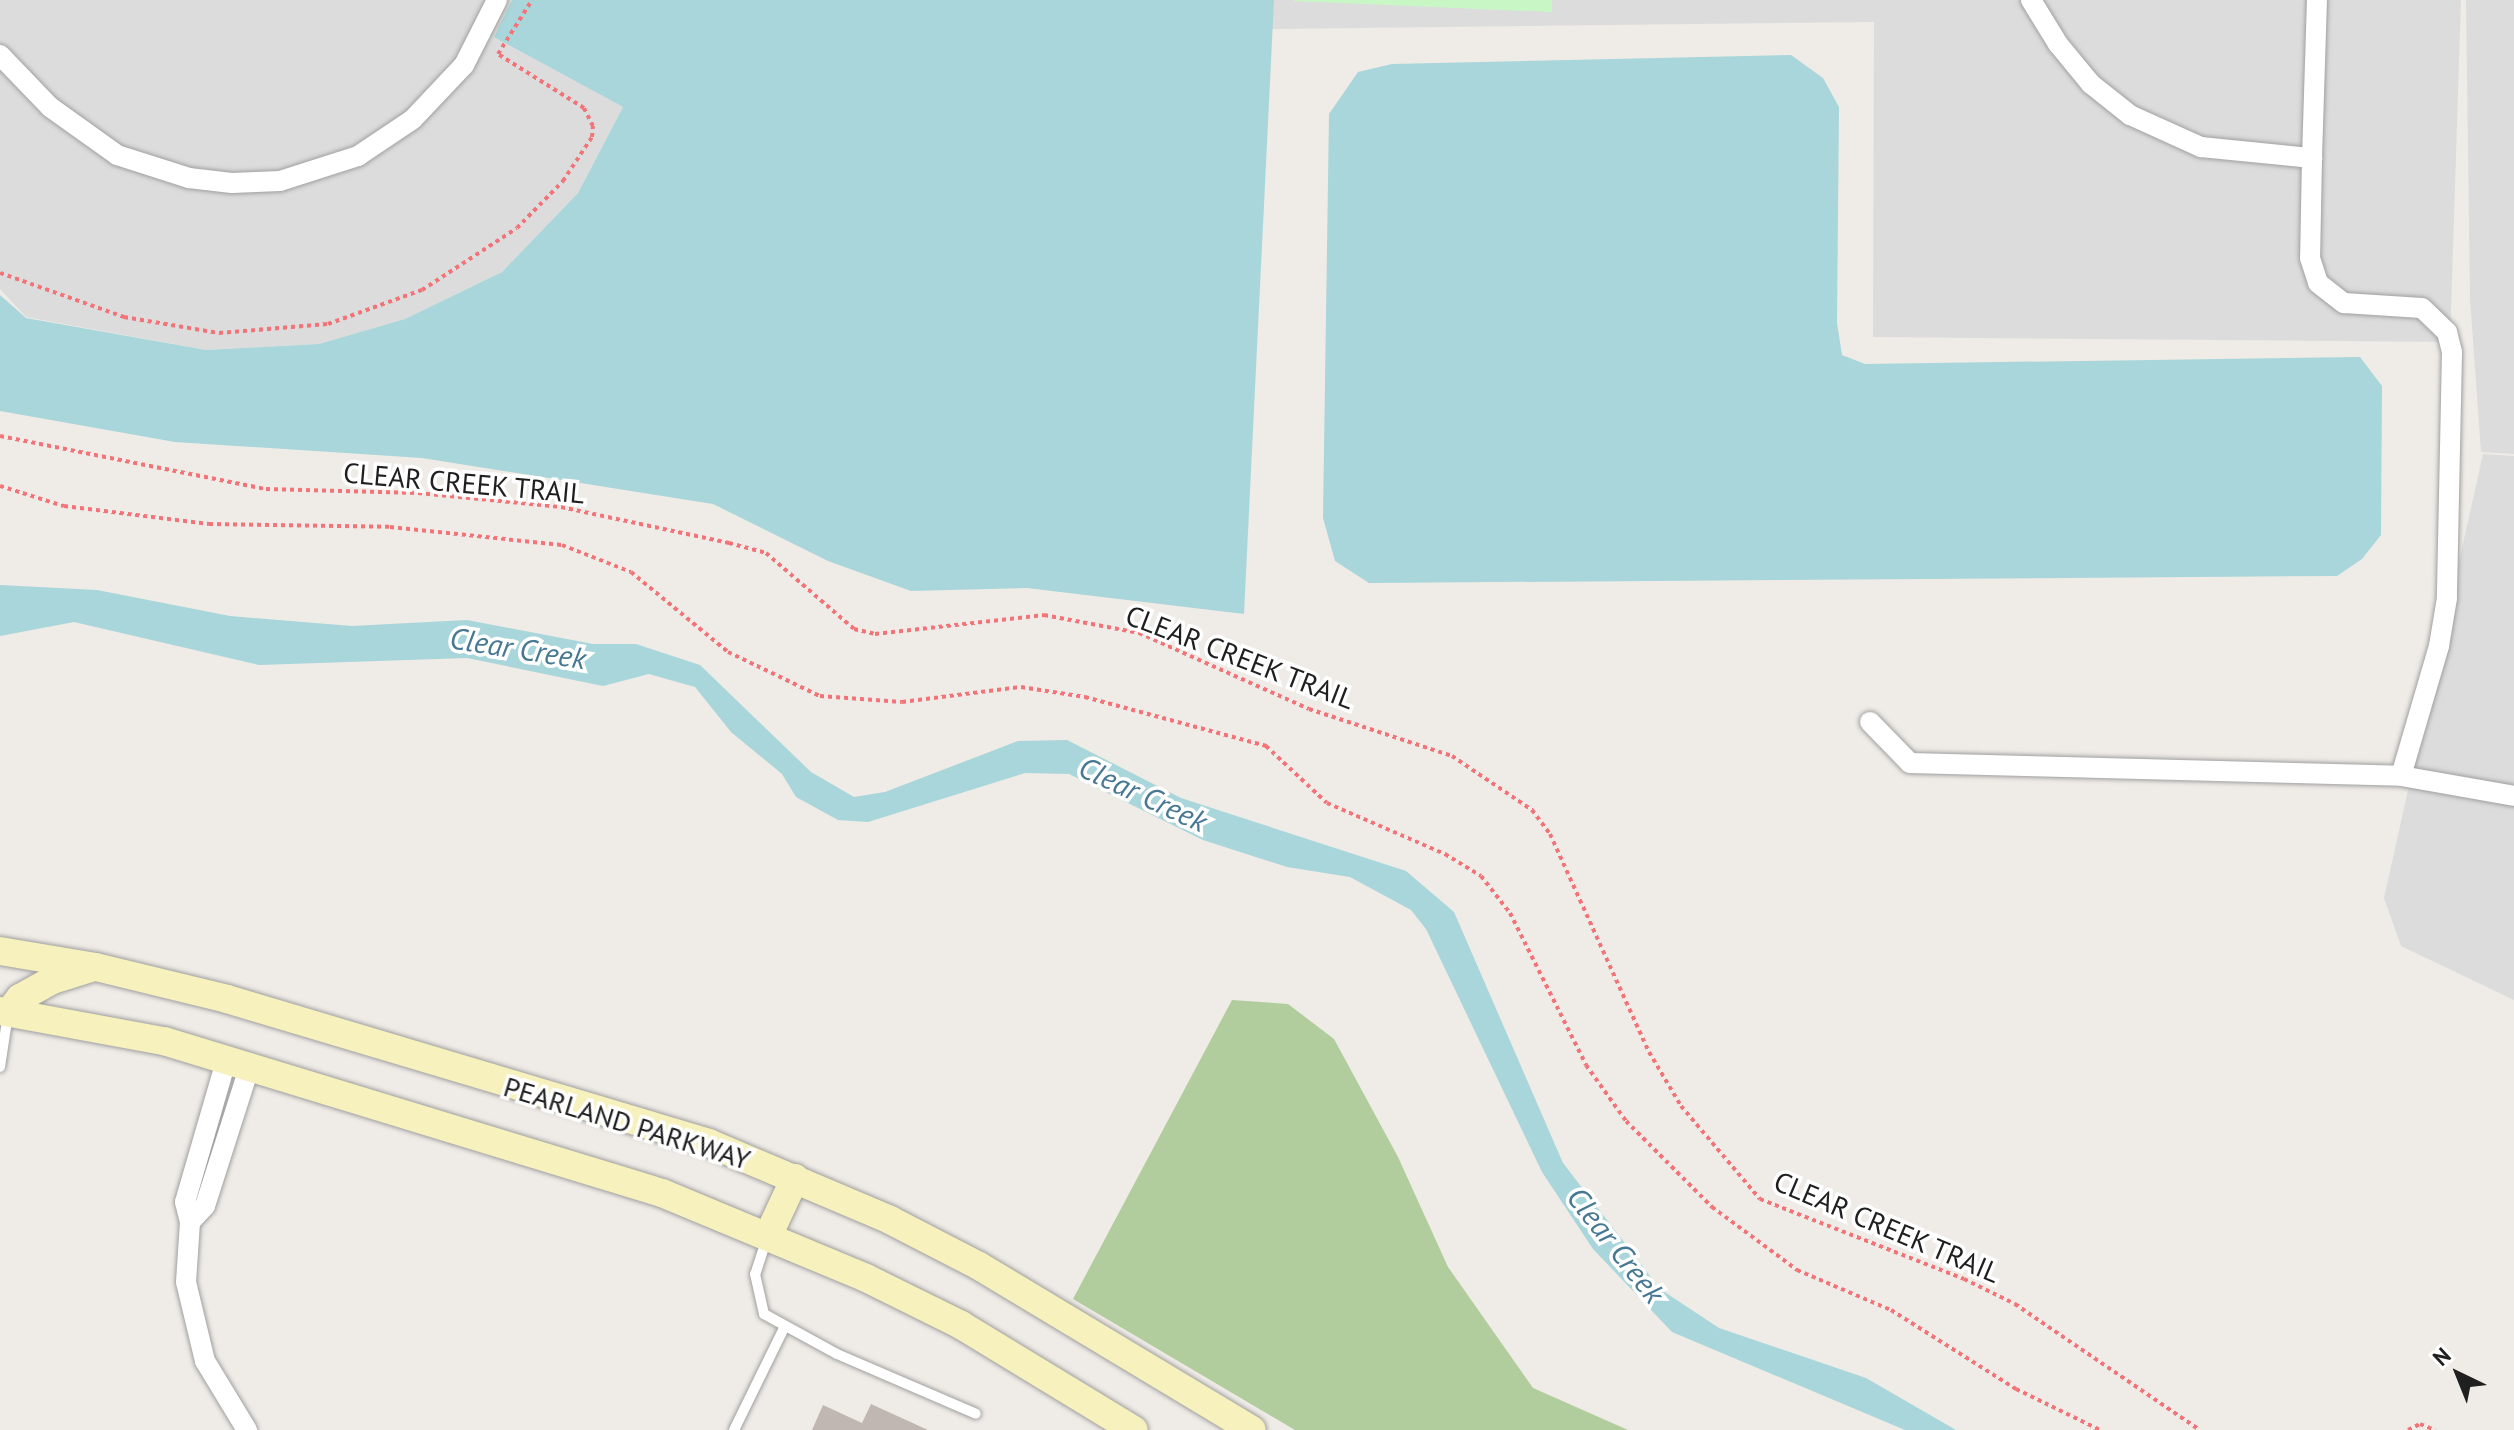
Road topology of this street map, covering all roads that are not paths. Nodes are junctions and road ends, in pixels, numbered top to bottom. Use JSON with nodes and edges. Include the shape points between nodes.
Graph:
{"nodes":[{"id":1,"x":497,"y":0,"type":"edge"},
{"id":2,"x":2031,"y":0,"type":"edge"},
{"id":3,"x":2317,"y":0,"type":"edge"},
{"id":4,"x":0,"y":55,"type":"edge"},
{"id":5,"x":2312,"y":158,"type":"junction"},
{"id":6,"x":1870,"y":722,"type":"dead end"},
{"id":7,"x":2401,"y":776,"type":"junction"},
{"id":8,"x":2514,"y":796,"type":"edge"},
{"id":9,"x":0,"y":951,"type":"edge"},
{"id":10,"x":96,"y":967,"type":"junction"},
{"id":11,"x":4,"y":1011,"type":"edge"},
{"id":12,"x":237,"y":1064,"type":"junction"},
{"id":13,"x":0,"y":1067,"type":"edge"},
{"id":14,"x":795,"y":1178,"type":"junction"},
{"id":15,"x":768,"y":1236,"type":"junction"},
{"id":16,"x":785,"y":1326,"type":"junction"},
{"id":17,"x":976,"y":1414,"type":"dead end"},
{"id":18,"x":247,"y":1430,"type":"edge"},
{"id":19,"x":734,"y":1430,"type":"edge"},
{"id":20,"x":1134,"y":1430,"type":"edge"},
{"id":21,"x":1252,"y":1430,"type":"edge"}],
"edges":[{"from":1,"to":4,"type":"street","via":[[464,65],[413,119],[358,156],[280,181],[189,178],[117,155],[72,126]]},
{"from":2,"to":5,"type":"street","via":[[2091,84],[2130,115],[2201,147]]},
{"from":3,"to":5,"type":"street"},
{"from":5,"to":7,"type":"street","via":[[2310,258],[2318,283],[2344,303],[2422,308],[2447,332],[2452,352],[2447,598],[2439,646]]},
{"from":6,"to":7,"type":"street","via":[[1910,763]]},
{"from":7,"to":8,"type":"street"},
{"from":9,"to":10,"type":"main road","name":"PEARLAND PARKWAY"},
{"from":10,"to":11,"type":"main road","via":[[52,980]]},
{"from":10,"to":14,"type":"main road","name":"PEARLAND PARKWAY","via":[[227,999],[709,1143]]},
{"from":11,"to":12,"type":"main road","name":"PEARLAND PARKWAY","via":[[164,1041]]},
{"from":11,"to":13,"type":"lane"},
{"from":12,"to":15,"type":"main road","name":"PEARLAND PARKWAY","via":[[662,1193]]},
{"from":12,"to":18,"type":"street","via":[[185,1202],[190,1222],[186,1282],[195,1332],[220,1390]]},
{"from":14,"to":15,"type":"main road"},
{"from":14,"to":21,"type":"main road","name":"PEARLAND PARKWAY","via":[[979,1266]]},
{"from":15,"to":16,"type":"lane","via":[[755,1274],[764,1314]]},
{"from":15,"to":20,"type":"main road","name":"PEARLAND PARKWAY","via":[[961,1325]]},
{"from":16,"to":17,"type":"lane"},
{"from":16,"to":19,"type":"lane"}]}
